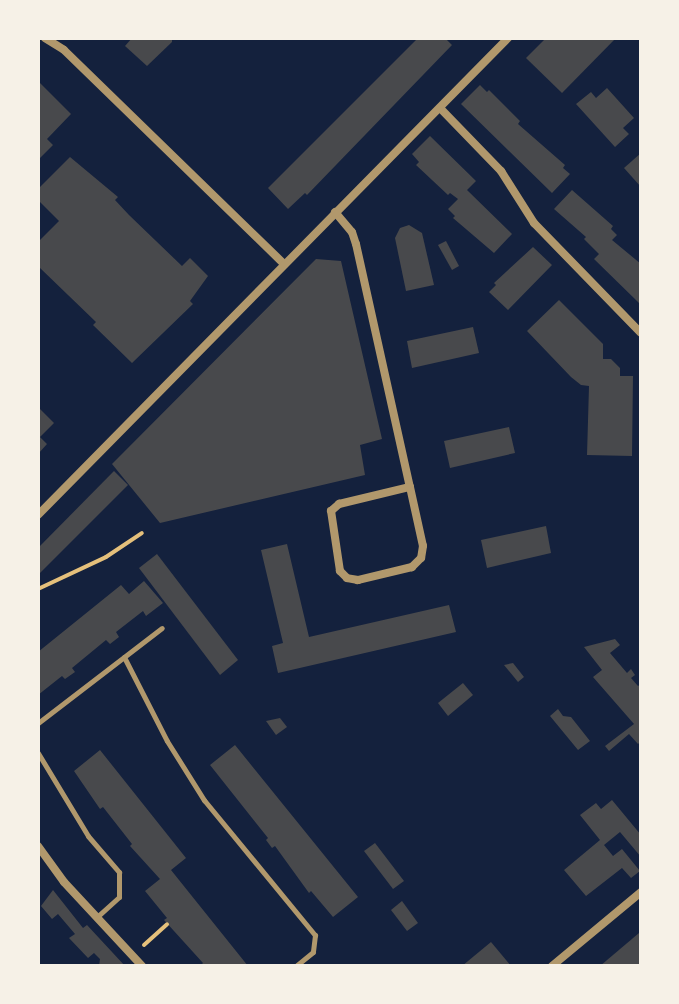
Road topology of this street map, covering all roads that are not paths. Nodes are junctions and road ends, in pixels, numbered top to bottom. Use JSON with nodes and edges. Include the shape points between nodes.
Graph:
{"nodes":[{"id":1,"x":45,"y":38,"type":"edge"},
{"id":2,"x":508,"y":38,"type":"edge"},
{"id":3,"x":440,"y":108,"type":"junction"},
{"id":4,"x":335,"y":212,"type":"junction"},
{"id":5,"x":284,"y":264,"type":"junction"},
{"id":6,"x":641,"y":333,"type":"edge"},
{"id":7,"x":410,"y":487,"type":"junction"},
{"id":8,"x":38,"y":515,"type":"edge"},
{"id":9,"x":162,"y":628,"type":"dead end"},
{"id":10,"x":124,"y":657,"type":"junction"},
{"id":11,"x":38,"y":723,"type":"edge"},
{"id":12,"x":38,"y":753,"type":"edge"},
{"id":13,"x":38,"y":846,"type":"edge"},
{"id":14,"x":641,"y":892,"type":"edge"},
{"id":15,"x":97,"y":918,"type":"junction"},
{"id":16,"x":142,"y":966,"type":"edge"},
{"id":17,"x":296,"y":966,"type":"edge"},
{"id":18,"x":552,"y":966,"type":"edge"}],
"edges":[{"from":1,"to":5,"type":"street","via":[[64,50]]},
{"from":2,"to":3,"type":"street"},
{"from":3,"to":4,"type":"street"},
{"from":3,"to":6,"type":"street","via":[[501,171],[534,223]]},
{"from":4,"to":5,"type":"street"},
{"from":4,"to":7,"type":"street","via":[[355,238]]},
{"from":5,"to":8,"type":"street"},
{"from":7,"to":7,"type":"street","via":[[339,504],[331,511],[340,571],[347,578],[412,567],[421,558]]},
{"from":9,"to":10,"type":"lane"},
{"from":10,"to":11,"type":"lane"},
{"from":10,"to":17,"type":"lane","via":[[204,800],[315,935],[313,952]]},
{"from":12,"to":15,"type":"lane","via":[[88,836],[119,872],[119,897]]},
{"from":13,"to":15,"type":"street"},
{"from":14,"to":18,"type":"street"},
{"from":15,"to":16,"type":"street"}]}
